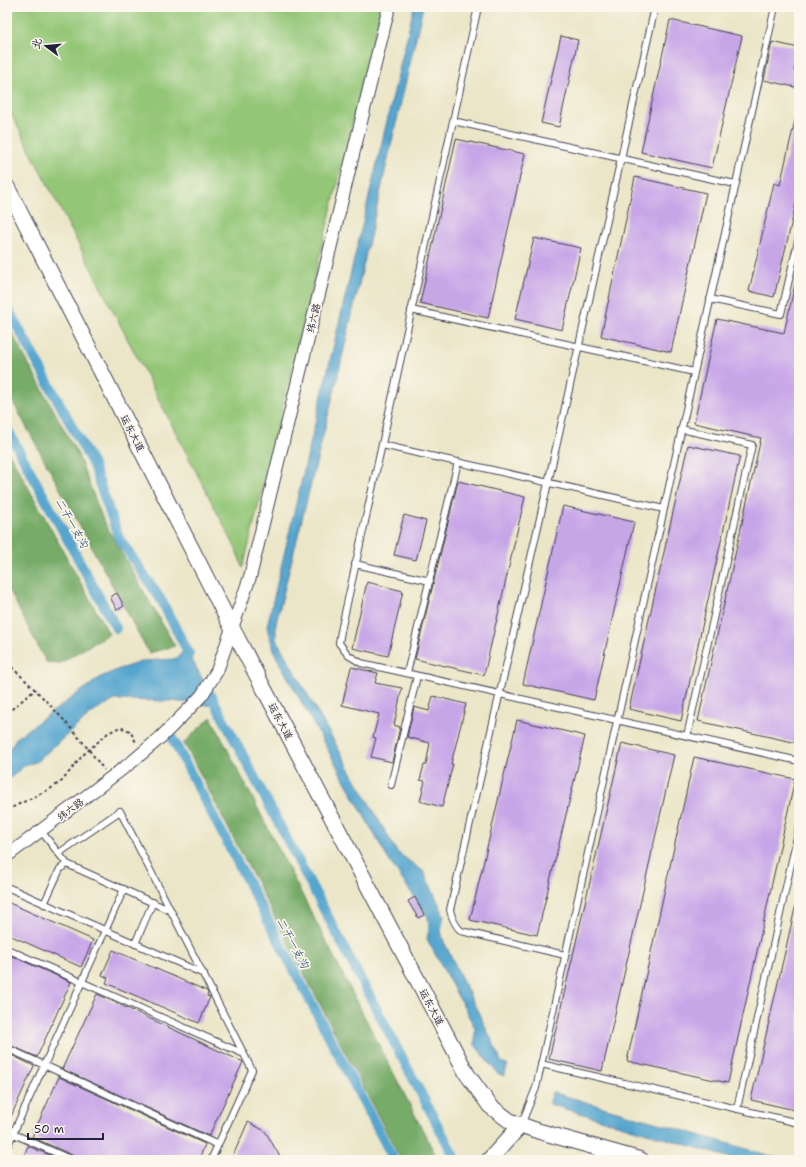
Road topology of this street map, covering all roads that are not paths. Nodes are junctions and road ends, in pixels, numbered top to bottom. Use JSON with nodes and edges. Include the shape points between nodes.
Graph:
{"nodes":[{"id":1,"x":389,"y":7,"type":"edge"},
{"id":2,"x":478,"y":7,"type":"edge"},
{"id":3,"x":655,"y":7,"type":"edge"},
{"id":4,"x":774,"y":7,"type":"edge"},
{"id":5,"x":453,"y":121,"type":"junction"},
{"id":6,"x":621,"y":159,"type":"junction"},
{"id":7,"x":735,"y":184,"type":"junction"},
{"id":8,"x":7,"y":187,"type":"edge"},
{"id":9,"x":799,"y":237,"type":"edge"},
{"id":10,"x":710,"y":298,"type":"junction"},
{"id":11,"x":411,"y":310,"type":"junction"},
{"id":12,"x":579,"y":347,"type":"junction"},
{"id":13,"x":694,"y":372,"type":"junction"},
{"id":14,"x":681,"y":429,"type":"junction"},
{"id":15,"x":382,"y":445,"type":"junction"},
{"id":16,"x":458,"y":462,"type":"junction"},
{"id":17,"x":548,"y":483,"type":"junction"},
{"id":18,"x":664,"y":509,"type":"junction"},
{"id":19,"x":355,"y":564,"type":"junction"},
{"id":20,"x":430,"y":581,"type":"junction"},
{"id":21,"x":232,"y":628,"type":"junction"},
{"id":22,"x":408,"y":673,"type":"junction"},
{"id":23,"x":417,"y":676,"type":"junction"},
{"id":24,"x":500,"y":694,"type":"junction"},
{"id":25,"x":617,"y":720,"type":"junction"},
{"id":26,"x":687,"y":736,"type":"junction"},
{"id":27,"x":799,"y":761,"type":"edge"},
{"id":28,"x":391,"y":785,"type":"dead end"},
{"id":29,"x":799,"y":828,"type":"edge"},
{"id":30,"x":41,"y":831,"type":"junction"},
{"id":31,"x":59,"y":853,"type":"junction"},
{"id":32,"x":7,"y":856,"type":"edge"},
{"id":33,"x":67,"y":864,"type":"junction"},
{"id":34,"x":7,"y":887,"type":"edge"},
{"id":35,"x":124,"y":889,"type":"junction"},
{"id":36,"x":153,"y":902,"type":"junction"},
{"id":37,"x":44,"y":904,"type":"junction"},
{"id":38,"x":171,"y":910,"type":"junction"},
{"id":39,"x":105,"y":931,"type":"junction"},
{"id":40,"x":135,"y":944,"type":"junction"},
{"id":41,"x":7,"y":949,"type":"edge"},
{"id":42,"x":565,"y":955,"type":"junction"},
{"id":43,"x":204,"y":974,"type":"junction"},
{"id":44,"x":82,"y":982,"type":"junction"},
{"id":45,"x":7,"y":1048,"type":"edge"},
{"id":46,"x":244,"y":1054,"type":"junction"},
{"id":47,"x":541,"y":1064,"type":"junction"},
{"id":48,"x":44,"y":1065,"type":"junction"},
{"id":49,"x":737,"y":1108,"type":"junction"},
{"id":50,"x":799,"y":1123,"type":"edge"},
{"id":51,"x":521,"y":1125,"type":"junction"},
{"id":52,"x":7,"y":1131,"type":"edge"},
{"id":53,"x":13,"y":1134,"type":"junction"},
{"id":54,"x":218,"y":1145,"type":"junction"},
{"id":55,"x":7,"y":1147,"type":"edge"},
{"id":56,"x":599,"y":1154,"type":"edge"},
{"id":57,"x":72,"y":1160,"type":"edge"},
{"id":58,"x":211,"y":1160,"type":"edge"},
{"id":59,"x":490,"y":1160,"type":"edge"},
{"id":60,"x":641,"y":1160,"type":"edge"}],
"edges":[{"from":1,"to":21,"type":"street","name":"纬六路","via":[[250,577]]},
{"from":2,"to":5,"type":"lane"},
{"from":3,"to":6,"type":"lane"},
{"from":4,"to":7,"type":"lane"},
{"from":5,"to":6,"type":"lane"},
{"from":5,"to":11,"type":"lane"},
{"from":6,"to":7,"type":"lane"},
{"from":6,"to":12,"type":"lane"},
{"from":7,"to":10,"type":"lane"},
{"from":8,"to":21,"type":"street","name":"运东大道"},
{"from":9,"to":10,"type":"lane","via":[[781,314]]},
{"from":10,"to":13,"type":"lane"},
{"from":11,"to":12,"type":"lane"},
{"from":11,"to":15,"type":"lane"},
{"from":12,"to":13,"type":"lane"},
{"from":12,"to":17,"type":"lane"},
{"from":13,"to":14,"type":"lane"},
{"from":14,"to":18,"type":"lane"},
{"from":14,"to":26,"type":"lane","via":[[752,445]]},
{"from":15,"to":16,"type":"lane"},
{"from":15,"to":19,"type":"lane"},
{"from":16,"to":17,"type":"lane"},
{"from":16,"to":20,"type":"lane"},
{"from":17,"to":18,"type":"lane"},
{"from":17,"to":24,"type":"lane"},
{"from":18,"to":25,"type":"lane"},
{"from":19,"to":20,"type":"lane"},
{"from":19,"to":22,"type":"lane","via":[[339,643],[348,655],[361,663]]},
{"from":20,"to":22,"type":"lane"},
{"from":21,"to":30,"type":"street","name":"纬六路","via":[[218,671],[189,709],[136,758]]},
{"from":21,"to":51,"type":"street","name":"运东大道","via":[[467,1074],[490,1106],[510,1121]]},
{"from":22,"to":23,"type":"lane"},
{"from":23,"to":24,"type":"lane"},
{"from":23,"to":28,"type":"lane"},
{"from":24,"to":25,"type":"lane"},
{"from":24,"to":42,"type":"lane","via":[[450,910],[452,919],[461,931]]},
{"from":25,"to":26,"type":"lane"},
{"from":25,"to":42,"type":"lane"},
{"from":26,"to":27,"type":"lane"},
{"from":29,"to":49,"type":"lane"},
{"from":30,"to":31,"type":"lane"},
{"from":30,"to":32,"type":"street","name":"纬六路"},
{"from":31,"to":33,"type":"lane"},
{"from":31,"to":38,"type":"lane","via":[[120,811]]},
{"from":33,"to":35,"type":"lane"},
{"from":33,"to":37,"type":"lane","via":[[60,869]]},
{"from":34,"to":37,"type":"lane"},
{"from":35,"to":36,"type":"lane"},
{"from":35,"to":39,"type":"lane"},
{"from":36,"to":38,"type":"lane"},
{"from":36,"to":40,"type":"lane"},
{"from":37,"to":39,"type":"lane"},
{"from":38,"to":43,"type":"lane"},
{"from":39,"to":40,"type":"lane"},
{"from":39,"to":44,"type":"lane"},
{"from":40,"to":43,"type":"lane"},
{"from":41,"to":44,"type":"lane"},
{"from":42,"to":47,"type":"lane"},
{"from":43,"to":46,"type":"lane"},
{"from":44,"to":46,"type":"lane"},
{"from":44,"to":48,"type":"lane"},
{"from":45,"to":48,"type":"lane"},
{"from":46,"to":54,"type":"lane","via":[[252,1070]]},
{"from":47,"to":49,"type":"lane"},
{"from":47,"to":51,"type":"lane","via":[[536,1088]]},
{"from":48,"to":53,"type":"lane"},
{"from":48,"to":54,"type":"lane"},
{"from":49,"to":50,"type":"lane"},
{"from":51,"to":56,"type":"street","name":"运东大道"},
{"from":51,"to":59,"type":"street"},
{"from":52,"to":53,"type":"lane"},
{"from":53,"to":55,"type":"lane"},
{"from":53,"to":57,"type":"lane"},
{"from":54,"to":58,"type":"lane"},
{"from":56,"to":60,"type":"street","name":"运东大道"}]}
